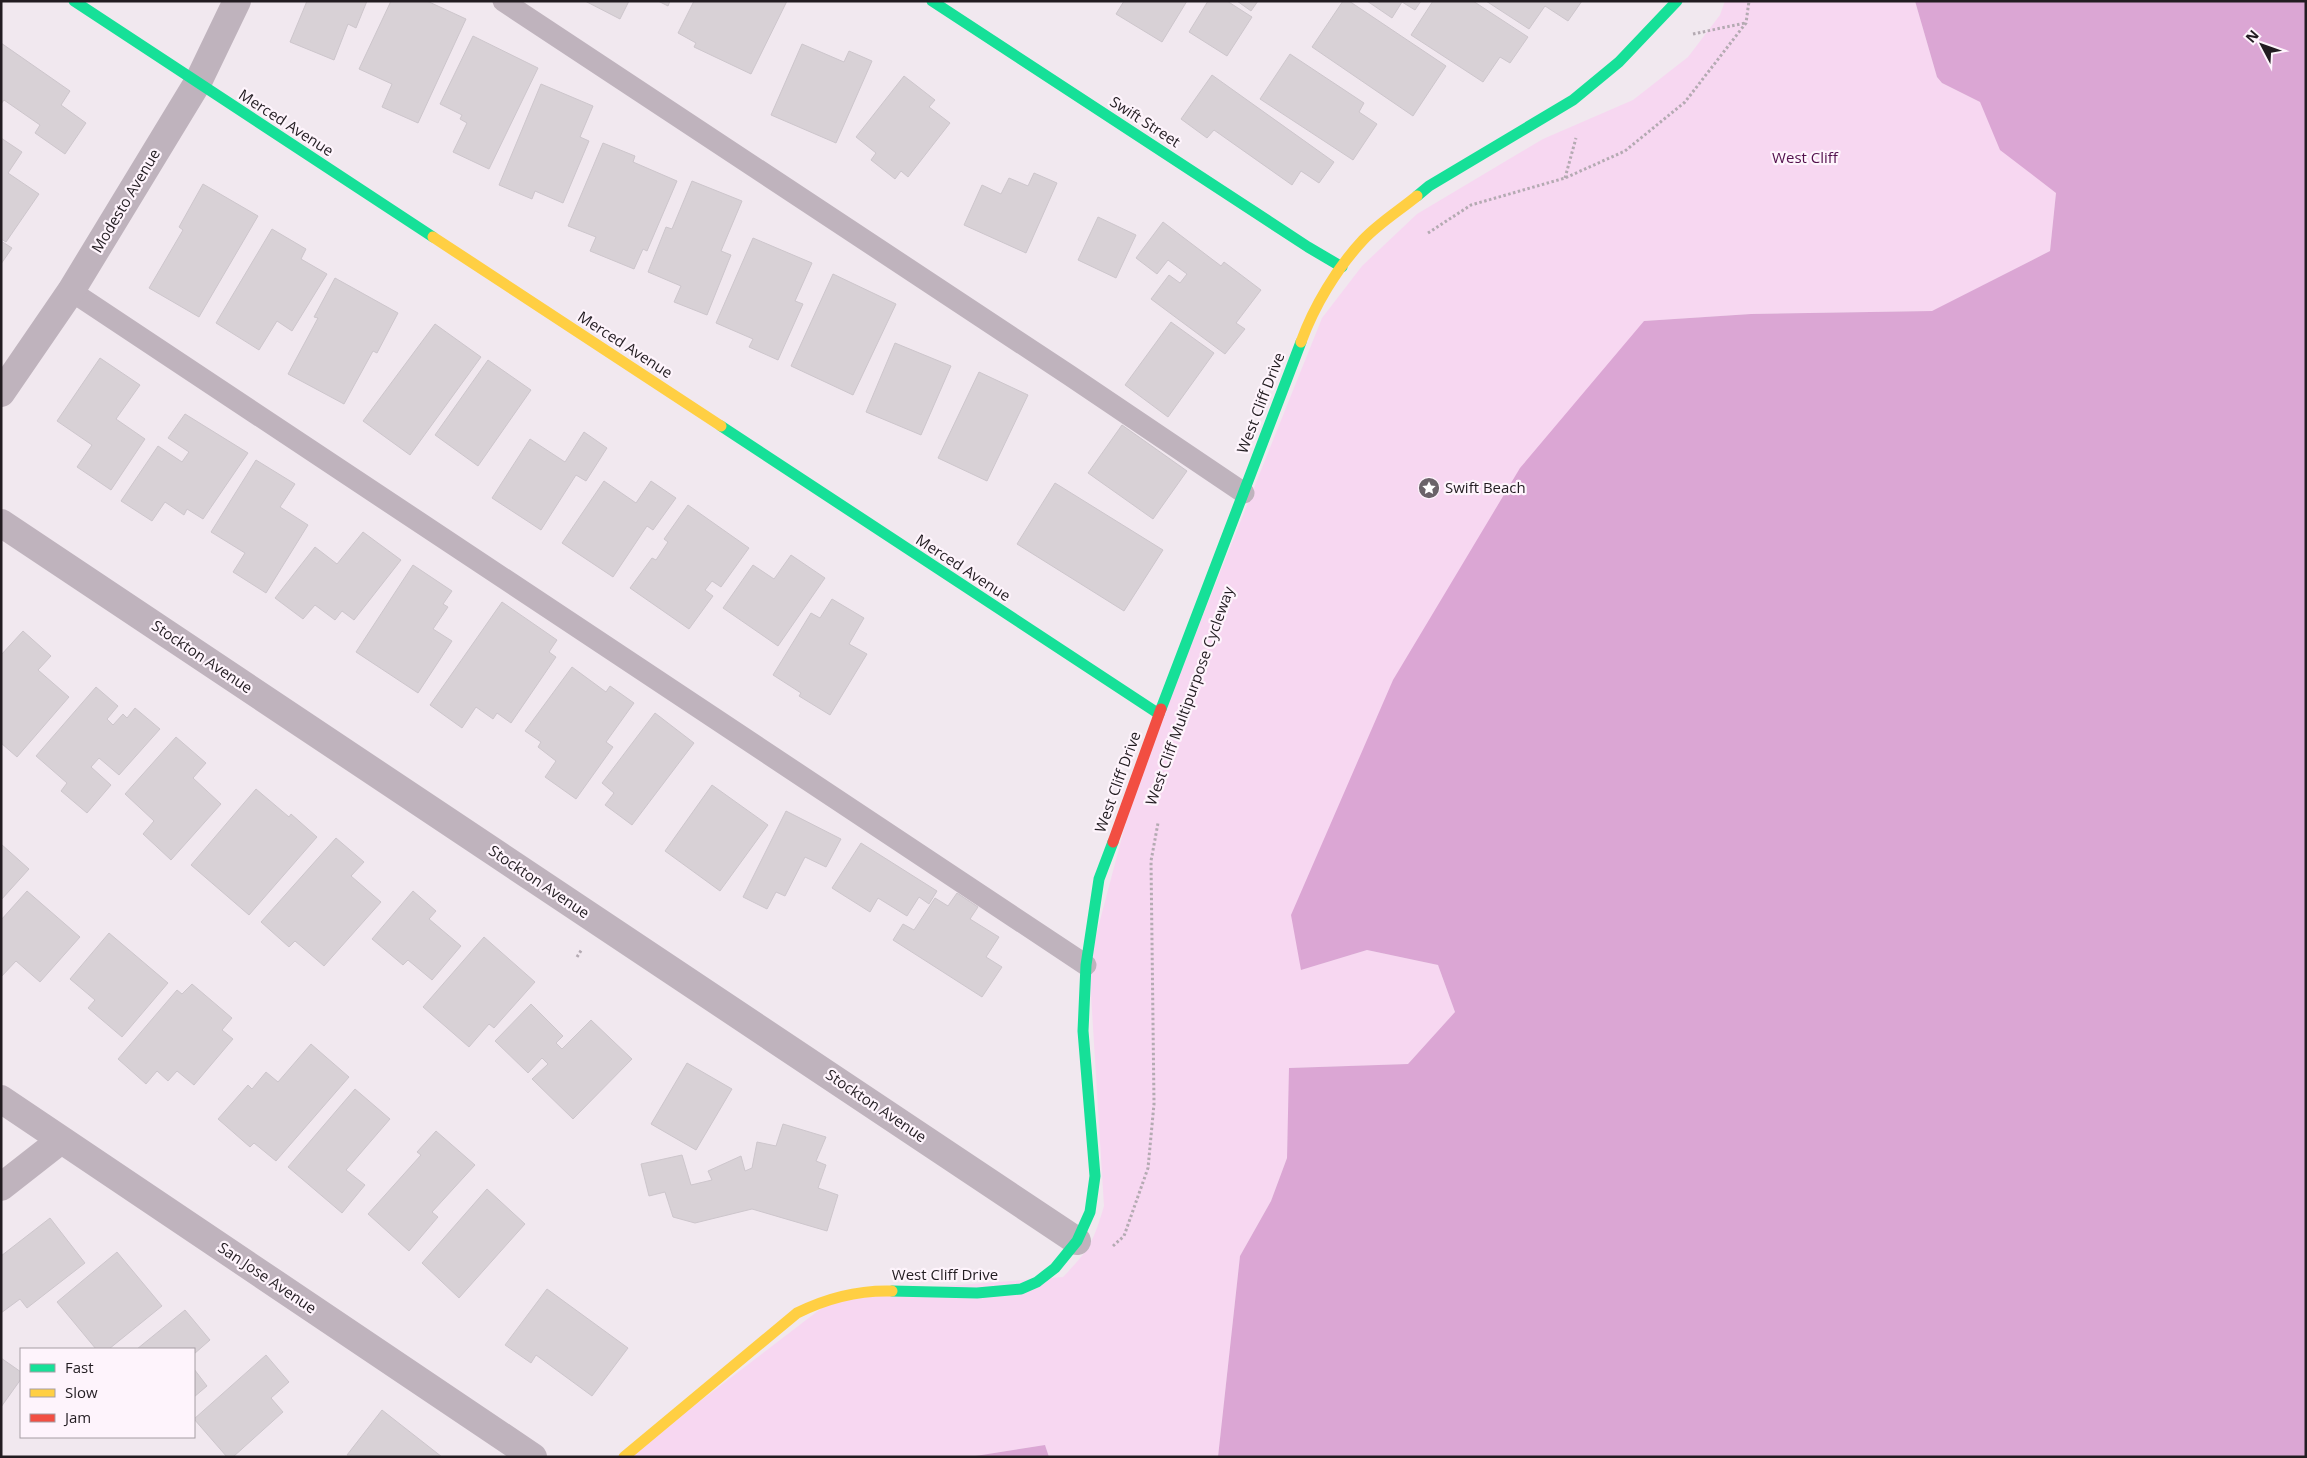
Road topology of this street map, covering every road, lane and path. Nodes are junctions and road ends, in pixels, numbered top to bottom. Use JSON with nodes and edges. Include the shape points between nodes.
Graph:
{"nodes":[{"id":1,"x":74,"y":1,"type":"edge"},
{"id":2,"x":237,"y":1,"type":"edge"},
{"id":3,"x":503,"y":1,"type":"edge"},
{"id":4,"x":932,"y":1,"type":"edge"},
{"id":5,"x":1676,"y":1,"type":"edge"},
{"id":6,"x":1749,"y":1,"type":"edge"},
{"id":7,"x":1746,"y":23,"type":"junction"},
{"id":8,"x":1684,"y":36,"type":"dead end"},
{"id":9,"x":198,"y":82,"type":"junction"},
{"id":10,"x":1577,"y":134,"type":"dead end"},
{"id":11,"x":1565,"y":178,"type":"junction"},
{"id":12,"x":1422,"y":237,"type":"dead end"},
{"id":13,"x":1342,"y":267,"type":"junction"},
{"id":14,"x":71,"y":291,"type":"junction"},
{"id":15,"x":1,"y":393,"type":"edge"},
{"id":16,"x":1244,"y":493,"type":"junction"},
{"id":17,"x":1,"y":523,"type":"edge"},
{"id":18,"x":1159,"y":714,"type":"junction"},
{"id":19,"x":1159,"y":815,"type":"dead end"},
{"id":20,"x":1086,"y":965,"type":"junction"},
{"id":21,"x":1,"y":1099,"type":"edge"},
{"id":22,"x":61,"y":1140,"type":"junction"},
{"id":23,"x":1,"y":1186,"type":"edge"},
{"id":24,"x":1077,"y":1241,"type":"junction"},
{"id":25,"x":1111,"y":1248,"type":"dead end"},
{"id":26,"x":533,"y":1457,"type":"edge"},
{"id":27,"x":624,"y":1457,"type":"edge"}],
"edges":[{"from":1,"to":9,"type":"street","name":"Merced Avenue"},
{"from":2,"to":9,"type":"street","name":"Modesto Avenue"},
{"from":3,"to":16,"type":"lane"},
{"from":4,"to":13,"type":"street","name":"Swift Street"},
{"from":5,"to":13,"type":"street","name":"West Cliff Drive","via":[[1619,62],[1573,100],[1429,186],[1364,239]]},
{"from":6,"to":7,"type":"path"},
{"from":7,"to":8,"type":"path"},
{"from":7,"to":11,"type":"path","via":[[1686,102],[1625,151]]},
{"from":9,"to":14,"type":"street","name":"Modesto Avenue"},
{"from":9,"to":18,"type":"street","name":"Merced Avenue"},
{"from":10,"to":11,"type":"path"},
{"from":11,"to":12,"type":"path","via":[[1471,205]]},
{"from":13,"to":16,"type":"street","name":"West Cliff Drive","via":[[1308,322]]},
{"from":14,"to":15,"type":"street","name":"Modesto Avenue"},
{"from":14,"to":20,"type":"lane"},
{"from":16,"to":18,"type":"street","name":"West Cliff Drive"},
{"from":17,"to":24,"type":"street","name":"Stockton Avenue"},
{"from":18,"to":20,"type":"street","name":"West Cliff Drive","via":[[1099,879]]},
{"from":19,"to":25,"type":"path","name":"West Cliff Multipurpose Cycleway","via":[[1151,861],[1154,1104],[1148,1168],[1124,1236]]},
{"from":20,"to":24,"type":"street","name":"West Cliff Drive","via":[[1083,1030],[1096,1176],[1090,1212]]},
{"from":21,"to":22,"type":"street","name":"San Jose Avenue"},
{"from":22,"to":23,"type":"street"},
{"from":22,"to":26,"type":"street","name":"San Jose Avenue"},
{"from":24,"to":27,"type":"street","name":"West Cliff Drive","via":[[1055,1268],[1021,1289],[977,1293],[871,1290],[823,1300],[798,1313]]}]}
